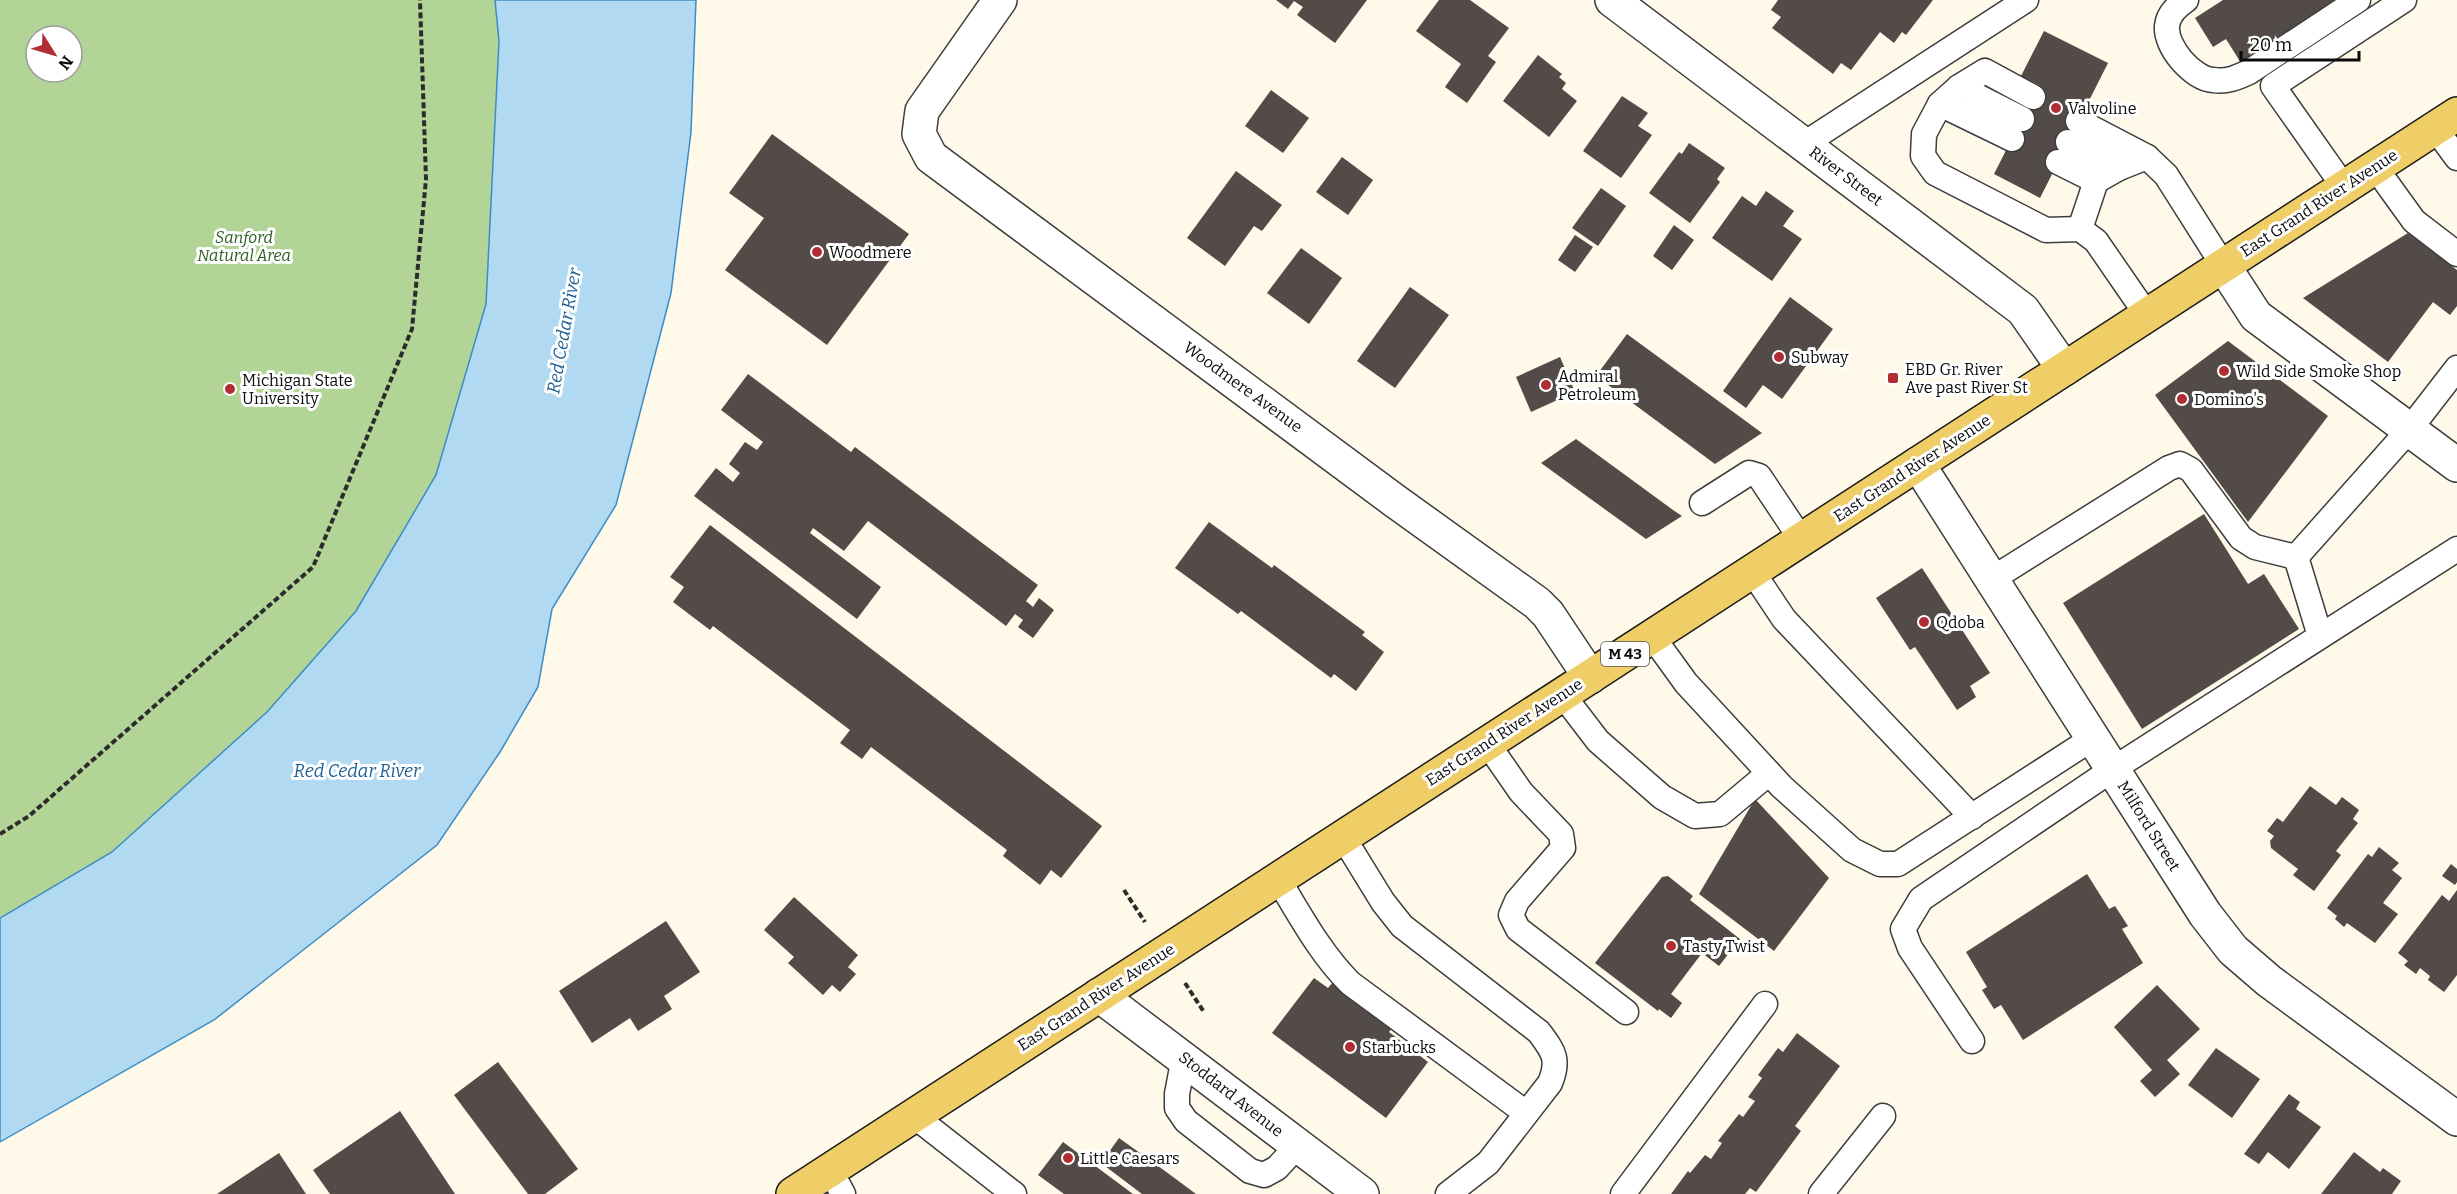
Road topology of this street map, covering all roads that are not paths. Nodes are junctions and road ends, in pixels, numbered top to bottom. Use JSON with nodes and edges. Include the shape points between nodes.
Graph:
{"nodes":[{"id":1,"x":1000,"y":0,"type":"edge"},
{"id":2,"x":1612,"y":0,"type":"edge"},
{"id":3,"x":2026,"y":0,"type":"edge"},
{"id":4,"x":2186,"y":0,"type":"edge"},
{"id":5,"x":2358,"y":0,"type":"edge"},
{"id":6,"x":2404,"y":0,"type":"edge"},
{"id":7,"x":1959,"y":87,"type":"junction"},
{"id":8,"x":2033,"y":97,"type":"dead end"},
{"id":9,"x":1940,"y":104,"type":"junction"},
{"id":10,"x":2446,"y":121,"type":"edge"},
{"id":11,"x":2068,"y":142,"type":"junction"},
{"id":12,"x":1804,"y":144,"type":"junction"},
{"id":13,"x":2147,"y":157,"type":"junction"},
{"id":14,"x":2457,"y":158,"type":"edge"},
{"id":15,"x":2375,"y":167,"type":"junction"},
{"id":16,"x":2119,"y":168,"type":"junction"},
{"id":17,"x":2096,"y":181,"type":"junction"},
{"id":18,"x":2344,"y":187,"type":"junction"},
{"id":19,"x":2080,"y":230,"type":"junction"},
{"id":20,"x":2457,"y":254,"type":"edge"},
{"id":21,"x":2223,"y":265,"type":"junction"},
{"id":22,"x":2147,"y":315,"type":"junction"},
{"id":23,"x":2457,"y":368,"type":"edge"},
{"id":24,"x":2064,"y":369,"type":"junction"},
{"id":25,"x":2409,"y":430,"type":"junction"},
{"id":26,"x":1918,"y":464,"type":"junction"},
{"id":27,"x":2457,"y":465,"type":"edge"},
{"id":28,"x":1702,"y":503,"type":"dead end"},
{"id":29,"x":1802,"y":539,"type":"junction"},
{"id":30,"x":2457,"y":549,"type":"edge"},
{"id":31,"x":2296,"y":558,"type":"junction"},
{"id":32,"x":1752,"y":571,"type":"junction"},
{"id":33,"x":1992,"y":579,"type":"junction"},
{"id":34,"x":1652,"y":636,"type":"junction"},
{"id":35,"x":2320,"y":636,"type":"junction"},
{"id":36,"x":1590,"y":677,"type":"junction"},
{"id":37,"x":1562,"y":694,"type":"junction"},
{"id":38,"x":2093,"y":738,"type":"junction"},
{"id":39,"x":1487,"y":743,"type":"junction"},
{"id":40,"x":2113,"y":769,"type":"junction"},
{"id":41,"x":1769,"y":773,"type":"junction"},
{"id":42,"x":1972,"y":818,"type":"junction"},
{"id":43,"x":1343,"y":837,"type":"junction"},
{"id":44,"x":1278,"y":879,"type":"junction"},
{"id":45,"x":1100,"y":995,"type":"junction"},
{"id":46,"x":1765,"y":1004,"type":"dead end"},
{"id":47,"x":1626,"y":1012,"type":"dead end"},
{"id":48,"x":1972,"y":1041,"type":"dead end"},
{"id":49,"x":1184,"y":1057,"type":"junction"},
{"id":50,"x":1526,"y":1113,"type":"junction"},
{"id":51,"x":914,"y":1115,"type":"junction"},
{"id":52,"x":1883,"y":1116,"type":"dead end"},
{"id":53,"x":2457,"y":1119,"type":"edge"},
{"id":54,"x":1298,"y":1145,"type":"junction"},
{"id":55,"x":836,"y":1182,"type":"edge"},
{"id":56,"x":1352,"y":1191,"type":"edge"},
{"id":57,"x":792,"y":1194,"type":"edge"},
{"id":58,"x":1014,"y":1194,"type":"edge"},
{"id":59,"x":1448,"y":1194,"type":"edge"},
{"id":60,"x":1623,"y":1194,"type":"edge"},
{"id":61,"x":1821,"y":1194,"type":"edge"}],
"edges":[{"from":1,"to":36,"type":"street","name":"Woodmere Avenue","via":[[922,111],[919,134],[931,157],[1537,603]]},
{"from":2,"to":12,"type":"street","name":"River Street"},
{"from":3,"to":12,"type":"lane"},
{"from":4,"to":5,"type":"lane","via":[[2172,11],[2167,26],[2170,43],[2177,56],[2210,81],[2231,80],[2249,72]]},
{"from":6,"to":18,"type":"lane","via":[[2273,86]]},
{"from":7,"to":8,"type":"lane","via":[[1985,72]]},
{"from":7,"to":9,"type":"lane"},
{"from":7,"to":9,"type":"lane","via":[[2017,129]]},
{"from":9,"to":19,"type":"lane","via":[[1924,134],[1923,156],[1935,173],[2046,230]]},
{"from":10,"to":14,"type":"lane"},
{"from":10,"to":15,"type":"main road","name":"East Grand River Avenue","number":"M 43"},
{"from":11,"to":13,"type":"lane"},
{"from":11,"to":16,"type":"lane"},
{"from":11,"to":17,"type":"lane"},
{"from":12,"to":24,"type":"street","name":"River Street","via":[[2023,310]]},
{"from":13,"to":16,"type":"lane"},
{"from":13,"to":21,"type":"lane","via":[[2166,175]]},
{"from":15,"to":18,"type":"main road","name":"East Grand River Avenue","number":"M 43"},
{"from":15,"to":20,"type":"lane","via":[[2414,221]]},
{"from":16,"to":17,"type":"lane"},
{"from":17,"to":19,"type":"lane"},
{"from":18,"to":21,"type":"main road","name":"East Grand River Avenue","number":"M 43"},
{"from":19,"to":22,"type":"lane","via":[[2096,241]]},
{"from":21,"to":22,"type":"main road","name":"East Grand River Avenue","number":"M 43"},
{"from":21,"to":25,"type":"street","via":[[2256,316]]},
{"from":22,"to":24,"type":"main road","name":"East Grand River Avenue","number":"M 43"},
{"from":23,"to":25,"type":"lane"},
{"from":24,"to":26,"type":"main road","name":"East Grand River Avenue","number":"M 43"},
{"from":25,"to":27,"type":"street"},
{"from":25,"to":31,"type":"lane"},
{"from":26,"to":29,"type":"main road","name":"East Grand River Avenue","number":"M 43"},
{"from":26,"to":33,"type":"street","name":"Milford Street"},
{"from":28,"to":29,"type":"lane","via":[[1749,473],[1759,476]]},
{"from":29,"to":32,"type":"main road","name":"East Grand River Avenue","number":"M 43"},
{"from":30,"to":35,"type":"lane"},
{"from":31,"to":33,"type":"lane","via":[[2255,547],[2241,538],[2191,470],[2180,464]]},
{"from":31,"to":35,"type":"lane"},
{"from":32,"to":34,"type":"main road","name":"East Grand River Avenue","number":"M 43"},
{"from":32,"to":42,"type":"lane","via":[[1784,619]]},
{"from":33,"to":38,"type":"street","name":"Milford Street"},
{"from":34,"to":36,"type":"main road","name":"East Grand River Avenue","number":"M 43"},
{"from":34,"to":41,"type":"lane","via":[[1686,682]]},
{"from":35,"to":40,"type":"lane"},
{"from":36,"to":37,"type":"main road","name":"East Grand River Avenue","number":"M 43"},
{"from":37,"to":39,"type":"main road","name":"East Grand River Avenue","number":"M 43"},
{"from":37,"to":41,"type":"lane","via":[[1598,741],[1662,796],[1695,816],[1720,814]]},
{"from":38,"to":40,"type":"street","name":"Milford Street"},
{"from":38,"to":42,"type":"lane"},
{"from":39,"to":43,"type":"main road","name":"East Grand River Avenue","number":"M 43"},
{"from":39,"to":47,"type":"lane","via":[[1521,792],[1561,834],[1563,849],[1517,901],[1511,915],[1518,929]]},
{"from":40,"to":48,"type":"lane","via":[[1921,899],[1910,913],[1903,929],[1910,948]]},
{"from":40,"to":53,"type":"street","name":"Milford Street","via":[[2205,915],[2233,950],[2269,981]]},
{"from":41,"to":42,"type":"lane","via":[[1852,850],[1880,864],[1898,864]]},
{"from":43,"to":44,"type":"main road","name":"East Grand River Avenue","number":"M 43"},
{"from":43,"to":50,"type":"lane","via":[[1402,926],[1539,1032],[1551,1048],[1556,1068],[1550,1083]]},
{"from":44,"to":45,"type":"main road","name":"East Grand River Avenue","number":"M 43"},
{"from":44,"to":50,"type":"lane","via":[[1319,945],[1350,983]]},
{"from":45,"to":49,"type":"street","name":"Stoddard Avenue"},
{"from":45,"to":51,"type":"main road","name":"East Grand River Avenue","number":"M 43"},
{"from":46,"to":60,"type":"lane"},
{"from":49,"to":54,"type":"street","name":"Stoddard Avenue"},
{"from":49,"to":54,"type":"lane","via":[[1177,1108],[1186,1121],[1250,1171],[1264,1175],[1277,1168]]},
{"from":50,"to":59,"type":"lane","via":[[1488,1163]]},
{"from":51,"to":55,"type":"main road","name":"East Grand River Avenue","number":"M 43"},
{"from":51,"to":58,"type":"lane"},
{"from":52,"to":61,"type":"lane"},
{"from":54,"to":56,"type":"street","name":"Stoddard Avenue"},
{"from":55,"to":57,"type":"main road","name":"East Grand River Avenue","number":"M 43"}]}
